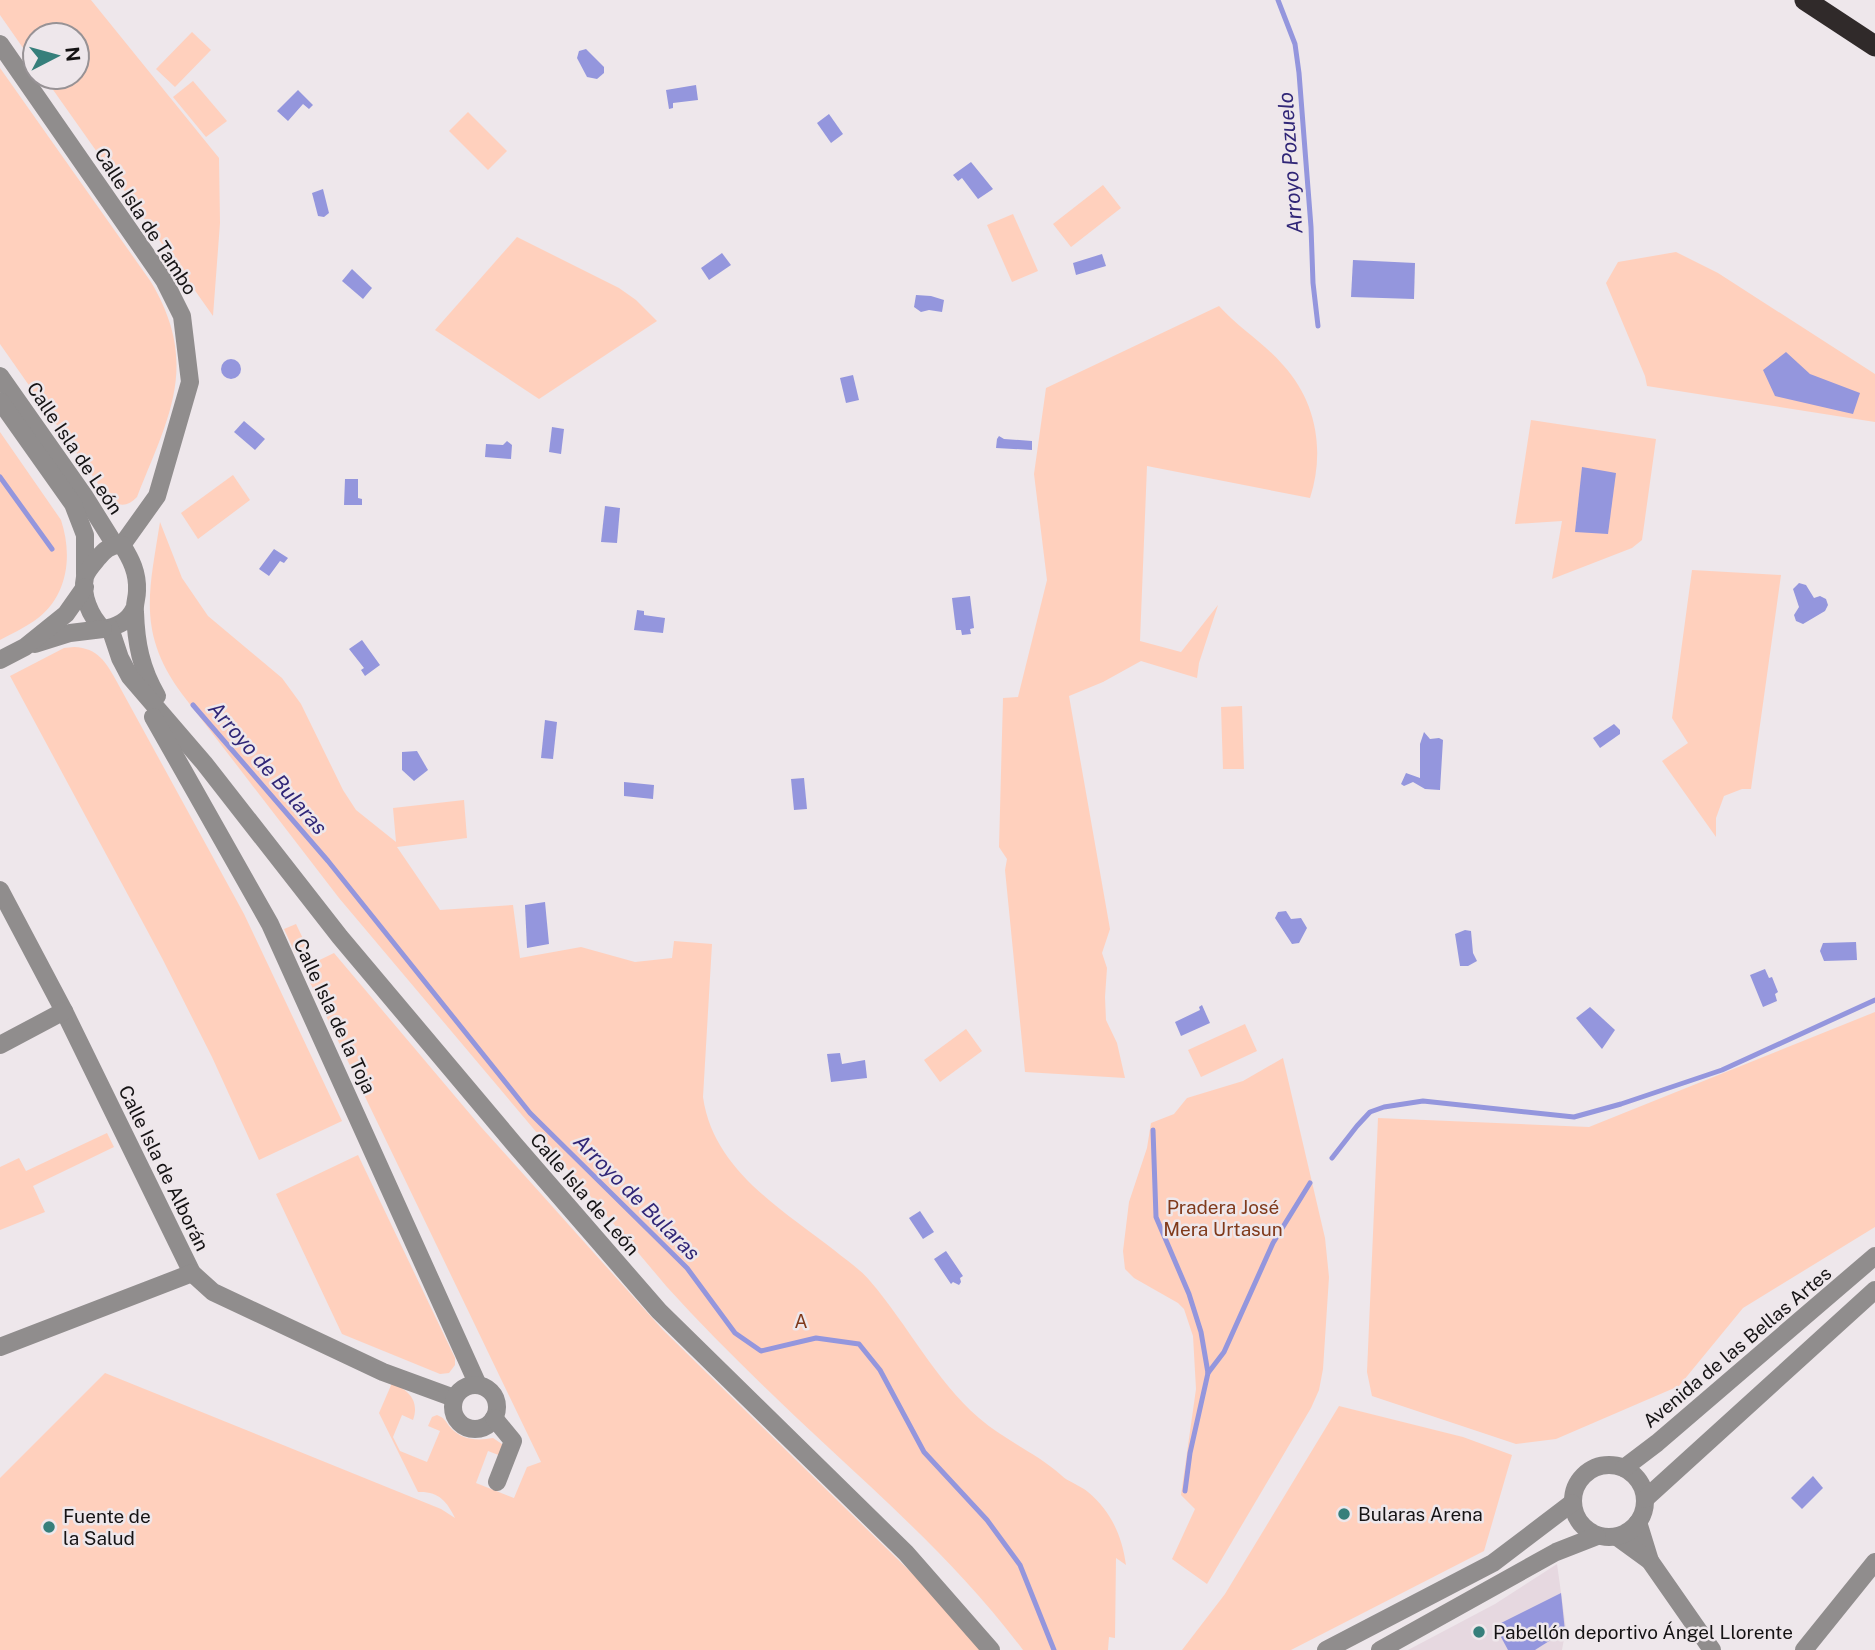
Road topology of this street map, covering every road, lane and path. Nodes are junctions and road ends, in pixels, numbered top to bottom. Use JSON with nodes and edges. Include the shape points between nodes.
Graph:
{"nodes":[{"id":1,"x":1805,"y":0,"type":"edge"},
{"id":2,"x":0,"y":44,"type":"edge"},
{"id":3,"x":1875,"y":46,"type":"edge"},
{"id":4,"x":0,"y":376,"type":"edge"},
{"id":5,"x":0,"y":401,"type":"edge"},
{"id":6,"x":141,"y":519,"type":"junction"},
{"id":7,"x":100,"y":522,"type":"junction"},
{"id":8,"x":118,"y":545,"type":"junction"},
{"id":9,"x":85,"y":580,"type":"junction"},
{"id":10,"x":134,"y":609,"type":"junction"},
{"id":11,"x":106,"y":628,"type":"junction"},
{"id":12,"x":25,"y":646,"type":"junction"},
{"id":13,"x":0,"y":660,"type":"edge"},
{"id":14,"x":130,"y":677,"type":"junction"},
{"id":15,"x":182,"y":736,"type":"junction"},
{"id":16,"x":0,"y":890,"type":"edge"},
{"id":17,"x":64,"y":1011,"type":"junction"},
{"id":18,"x":0,"y":1045,"type":"edge"},
{"id":19,"x":1875,"y":1256,"type":"edge"},
{"id":20,"x":192,"y":1273,"type":"junction"},
{"id":21,"x":1875,"y":1290,"type":"edge"},
{"id":22,"x":0,"y":1347,"type":"edge"},
{"id":23,"x":478,"y":1385,"type":"junction"},
{"id":24,"x":454,"y":1398,"type":"junction"},
{"id":25,"x":494,"y":1418,"type":"junction"},
{"id":26,"x":1624,"y":1468,"type":"junction"},
{"id":27,"x":497,"y":1482,"type":"dead end"},
{"id":28,"x":1645,"y":1499,"type":"junction"},
{"id":29,"x":1572,"y":1503,"type":"junction"},
{"id":30,"x":1638,"y":1522,"type":"junction"},
{"id":31,"x":1597,"y":1536,"type":"junction"},
{"id":32,"x":1617,"y":1537,"type":"junction"},
{"id":33,"x":1650,"y":1561,"type":"junction"},
{"id":34,"x":1875,"y":1562,"type":"edge"},
{"id":35,"x":991,"y":1650,"type":"edge"},
{"id":36,"x":1326,"y":1650,"type":"edge"},
{"id":37,"x":1380,"y":1650,"type":"edge"},
{"id":38,"x":1712,"y":1650,"type":"edge"},
{"id":39,"x":1804,"y":1650,"type":"edge"}],
"edges":[{"from":1,"to":3,"type":"highway"},
{"from":2,"to":6,"type":"street","name":"Calle Isla de Tambo","via":[[164,280],[182,316],[190,382],[157,496]]},
{"from":4,"to":7,"type":"street","name":"Calle Isla de León"},
{"from":5,"to":9,"type":"street","name":"Calle Isla de León","via":[[73,505],[85,535]]},
{"from":6,"to":7,"type":"street","via":[[123,525]]},
{"from":6,"to":8,"type":"street","name":"Calle Isla de Tambo"},
{"from":7,"to":8,"type":"street","name":"Calle Isla de León"},
{"from":8,"to":9,"type":"street","name":"Calle Isla de León","via":[[103,552]]},
{"from":8,"to":10,"type":"street","name":"Calle Isla de León","via":[[131,558],[136,575]]},
{"from":9,"to":11,"type":"street","name":"Calle Isla de León","via":[[93,619]]},
{"from":9,"to":12,"type":"street","via":[[65,614]]},
{"from":10,"to":11,"type":"street","via":[[130,618]]},
{"from":10,"to":15,"type":"street","name":"Calle Isla de León","via":[[145,676]]},
{"from":11,"to":12,"type":"street"},
{"from":11,"to":14,"type":"street","name":"Calle Isla de León"},
{"from":12,"to":13,"type":"street"},
{"from":14,"to":15,"type":"street","name":"Calle Isla de León"},
{"from":14,"to":23,"type":"street","name":"Calle Isla de la Toja","via":[[270,924]]},
{"from":15,"to":35,"type":"street","name":"Calle Isla de León","via":[[340,937],[659,1311],[906,1553]]},
{"from":16,"to":17,"type":"street","name":"Calle Isla de Alborán"},
{"from":17,"to":18,"type":"street"},
{"from":17,"to":20,"type":"street","name":"Calle Isla de Alborán"},
{"from":19,"to":26,"type":"street","name":"Avenida de las Bellas Artes"},
{"from":20,"to":22,"type":"street"},
{"from":20,"to":24,"type":"street","name":"Calle Isla de Alborán","via":[[213,1292],[383,1372]]},
{"from":21,"to":28,"type":"street"},
{"from":23,"to":24,"type":"street","via":[[464,1387]]},
{"from":23,"to":25,"type":"street","via":[[495,1397]]},
{"from":24,"to":25,"type":"street","via":[[453,1412],[461,1424],[475,1429]]},
{"from":25,"to":27,"type":"street","via":[[513,1441]]},
{"from":26,"to":28,"type":"street","via":[[1639,1480]]},
{"from":26,"to":29,"type":"street","via":[[1606,1464],[1588,1470],[1576,1484]]},
{"from":28,"to":30,"type":"street"},
{"from":29,"to":31,"type":"street","via":[[1579,1523]]},
{"from":29,"to":36,"type":"street","via":[[1493,1563]]},
{"from":30,"to":32,"type":"street"},
{"from":30,"to":33,"type":"street"},
{"from":31,"to":32,"type":"street"},
{"from":31,"to":37,"type":"street","via":[[1556,1552]]},
{"from":32,"to":33,"type":"street"},
{"from":33,"to":38,"type":"street"},
{"from":34,"to":39,"type":"street"}]}
